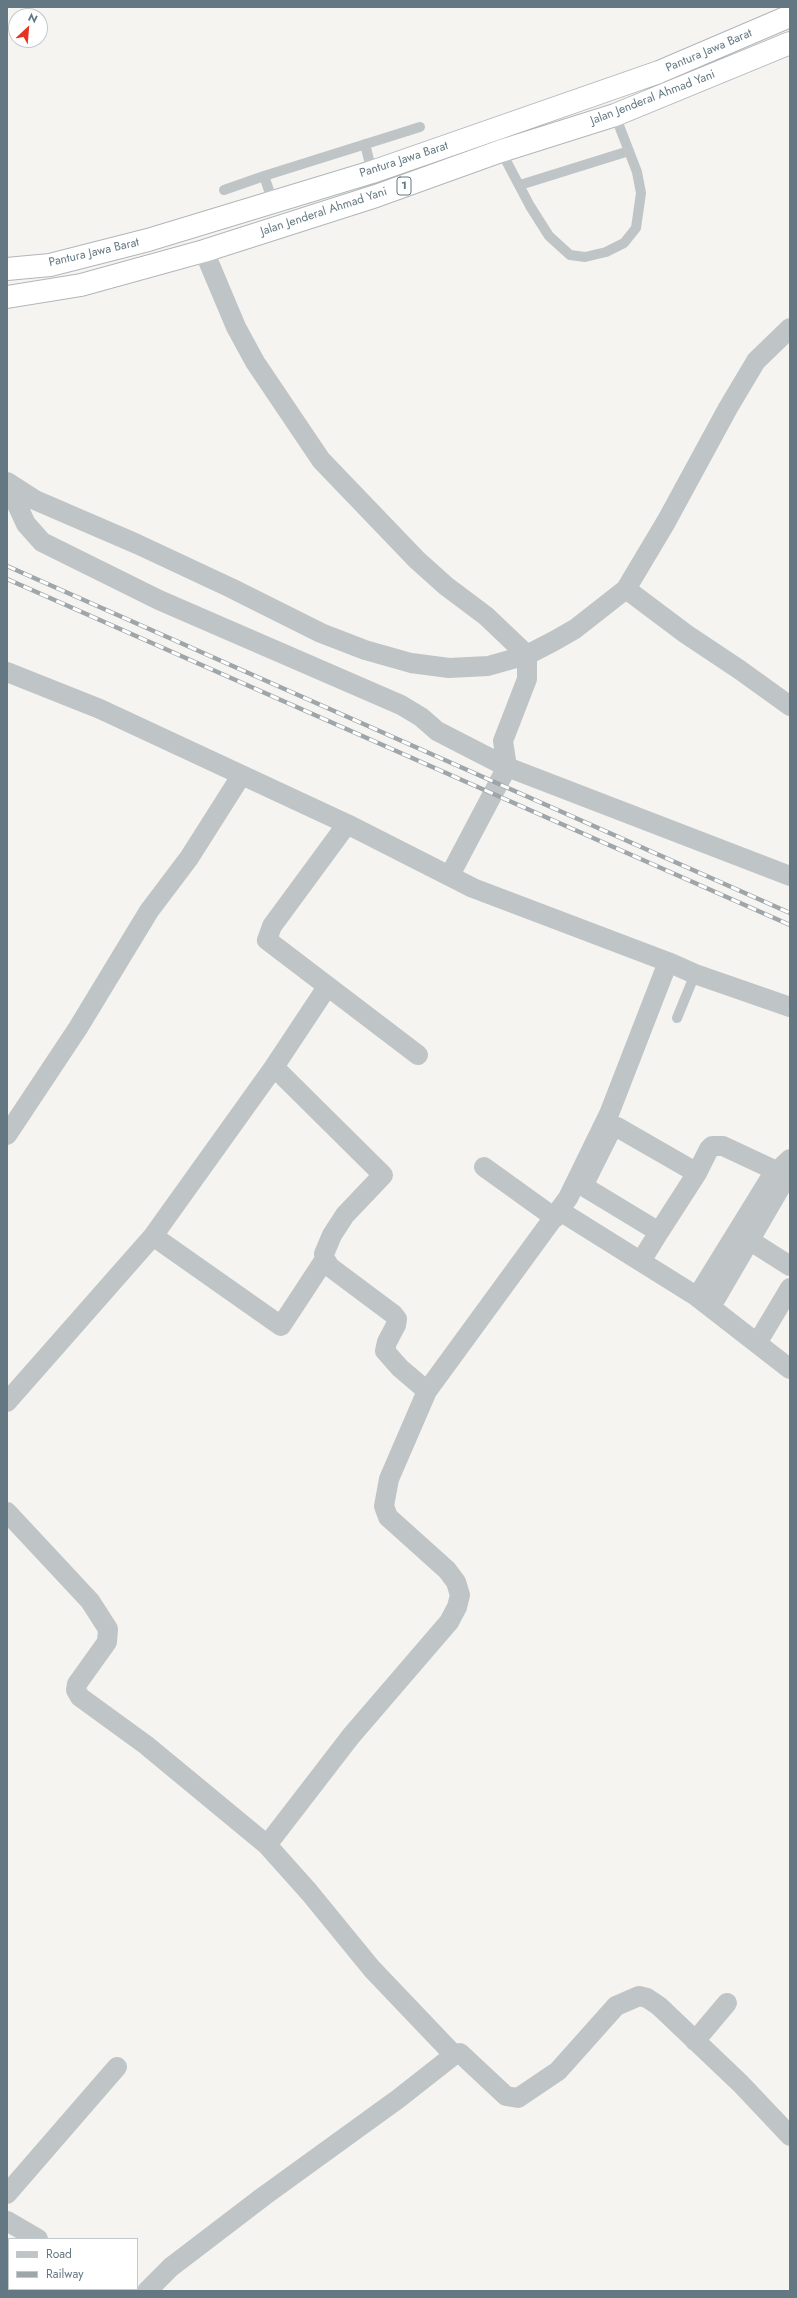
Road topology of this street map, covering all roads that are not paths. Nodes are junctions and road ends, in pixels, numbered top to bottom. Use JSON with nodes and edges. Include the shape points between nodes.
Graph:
{"nodes":[{"id":1,"x":790,"y":16,"type":"edge"},
{"id":2,"x":790,"y":43,"type":"edge"},
{"id":3,"x":615,"y":115,"type":"junction"},
{"id":4,"x":420,"y":127,"type":"dead end"},
{"id":5,"x":365,"y":144,"type":"junction"},
{"id":6,"x":501,"y":151,"type":"junction"},
{"id":7,"x":629,"y":151,"type":"junction"},
{"id":8,"x":372,"y":172,"type":"junction"},
{"id":9,"x":264,"y":176,"type":"junction"},
{"id":10,"x":520,"y":185,"type":"junction"},
{"id":11,"x":224,"y":190,"type":"dead end"},
{"id":12,"x":274,"y":202,"type":"junction"},
{"id":13,"x":204,"y":251,"type":"junction"},
{"id":14,"x":7,"y":269,"type":"edge"},
{"id":15,"x":7,"y":297,"type":"edge"},
{"id":16,"x":790,"y":328,"type":"edge"},
{"id":17,"x":7,"y":482,"type":"edge"},
{"id":18,"x":626,"y":588,"type":"junction"},
{"id":19,"x":527,"y":656,"type":"junction"},
{"id":20,"x":7,"y":672,"type":"edge"},
{"id":21,"x":790,"y":706,"type":"edge"},
{"id":22,"x":508,"y":767,"type":"junction"},
{"id":23,"x":241,"y":776,"type":"junction"},
{"id":24,"x":347,"y":824,"type":"junction"},
{"id":25,"x":450,"y":876,"type":"junction"},
{"id":26,"x":790,"y":876,"type":"edge"},
{"id":27,"x":668,"y":962,"type":"junction"},
{"id":28,"x":694,"y":974,"type":"junction"},
{"id":29,"x":327,"y":987,"type":"junction"},
{"id":30,"x":790,"y":1007,"type":"edge"},
{"id":31,"x":676,"y":1018,"type":"dead end"},
{"id":32,"x":418,"y":1055,"type":"dead end"},
{"id":33,"x":274,"y":1067,"type":"junction"},
{"id":34,"x":7,"y":1135,"type":"edge"},
{"id":35,"x":484,"y":1167,"type":"dead end"},
{"id":36,"x":784,"y":1167,"type":"edge"},
{"id":37,"x":696,"y":1172,"type":"junction"},
{"id":38,"x":558,"y":1215,"type":"junction"},
{"id":39,"x":660,"y":1232,"type":"junction"},
{"id":40,"x":153,"y":1236,"type":"junction"},
{"id":41,"x":646,"y":1253,"type":"dead end"},
{"id":42,"x":325,"y":1259,"type":"junction"},
{"id":43,"x":790,"y":1266,"type":"edge"},
{"id":44,"x":790,"y":1288,"type":"edge"},
{"id":45,"x":762,"y":1335,"type":"dead end"},
{"id":46,"x":790,"y":1369,"type":"edge"},
{"id":47,"x":427,"y":1391,"type":"junction"},
{"id":48,"x":7,"y":1402,"type":"edge"},
{"id":49,"x":7,"y":1512,"type":"edge"},
{"id":50,"x":267,"y":1845,"type":"junction"},
{"id":51,"x":727,"y":2003,"type":"dead end"},
{"id":52,"x":695,"y":2041,"type":"junction"},
{"id":53,"x":454,"y":2055,"type":"junction"},
{"id":54,"x":117,"y":2066,"type":"dead end"},
{"id":55,"x":790,"y":2136,"type":"edge"},
{"id":56,"x":7,"y":2194,"type":"edge"},
{"id":57,"x":7,"y":2221,"type":"edge"},
{"id":58,"x":36,"y":2238,"type":"edge"},
{"id":59,"x":147,"y":2291,"type":"edge"}],
"edges":[{"from":1,"to":8,"type":"highway","name":"Pantura Jawa Barat","number":"1","via":[[659,72]]},
{"from":2,"to":3,"type":"highway","name":"Jalan Jenderal Ahmad Yani","number":"1"},
{"from":3,"to":6,"type":"highway","name":"Jalan Jenderal Ahmad Yani","number":"1"},
{"from":3,"to":7,"type":"lane"},
{"from":4,"to":5,"type":"lane"},
{"from":5,"to":8,"type":"lane"},
{"from":5,"to":9,"type":"lane"},
{"from":6,"to":10,"type":"lane"},
{"from":6,"to":13,"type":"highway","name":"Jalan Jenderal Ahmad Yani","number":"1","via":[[376,196]]},
{"from":7,"to":10,"type":"lane"},
{"from":7,"to":10,"type":"lane","via":[[641,193],[639,216],[636,228],[624,244],[606,252],[585,257],[570,255],[549,236]]},
{"from":8,"to":12,"type":"highway","name":"Pantura Jawa Barat","number":"1"},
{"from":9,"to":11,"type":"lane"},
{"from":9,"to":12,"type":"lane"},
{"from":12,"to":14,"type":"highway","name":"Pantura Jawa Barat","number":"1","via":[[148,240],[50,265]]},
{"from":13,"to":15,"type":"highway","name":"Jalan Jenderal Ahmad Yani","number":"1","via":[[81,285]]},
{"from":13,"to":19,"type":"street","via":[[236,327],[255,362],[321,460],[417,560],[486,616]]},
{"from":16,"to":18,"type":"street","via":[[756,361]]},
{"from":17,"to":19,"type":"street","via":[[35,500],[137,544],[321,633],[364,650],[411,663],[449,668],[488,666]]},
{"from":17,"to":22,"type":"street","via":[[26,524],[42,542],[159,600],[401,705],[437,731]]},
{"from":18,"to":19,"type":"street","via":[[575,629]]},
{"from":18,"to":21,"type":"street","via":[[686,634]]},
{"from":19,"to":22,"type":"street","via":[[527,679],[503,741]]},
{"from":20,"to":23,"type":"street","via":[[100,709]]},
{"from":22,"to":25,"type":"street","via":[[491,794]]},
{"from":22,"to":26,"type":"street"},
{"from":23,"to":24,"type":"street"},
{"from":23,"to":34,"type":"street","via":[[189,858],[149,911],[74,1034]]},
{"from":24,"to":25,"type":"street"},
{"from":24,"to":29,"type":"street","via":[[272,926],[267,940]]},
{"from":25,"to":27,"type":"street","via":[[473,888]]},
{"from":27,"to":28,"type":"street"},
{"from":27,"to":38,"type":"street","via":[[609,1114]]},
{"from":28,"to":30,"type":"street"},
{"from":28,"to":31,"type":"lane"},
{"from":29,"to":32,"type":"street"},
{"from":29,"to":33,"type":"street"},
{"from":33,"to":40,"type":"street"},
{"from":33,"to":42,"type":"street","via":[[383,1176],[345,1216],[332,1235],[324,1254]]},
{"from":35,"to":38,"type":"street"},
{"from":36,"to":37,"type":"street","via":[[723,1146],[716,1146],[709,1149]]},
{"from":36,"to":43,"type":"street","via":[[743,1239]]},
{"from":37,"to":39,"type":"street"},
{"from":37,"to":39,"type":"street","via":[[620,1128],[611,1130],[583,1186]]},
{"from":38,"to":46,"type":"street","via":[[696,1296]]},
{"from":38,"to":47,"type":"street"},
{"from":39,"to":41,"type":"street"},
{"from":40,"to":42,"type":"street","via":[[281,1326]]},
{"from":40,"to":48,"type":"street"},
{"from":42,"to":47,"type":"street","via":[[330,1267],[393,1314],[396,1325],[385,1351]]},
{"from":44,"to":45,"type":"street"},
{"from":47,"to":50,"type":"street","via":[[389,1479],[384,1506],[388,1517],[447,1570],[456,1582],[460,1596],[457,1607],[449,1622],[351,1736]]},
{"from":49,"to":50,"type":"street","via":[[90,1601],[108,1629],[107,1642],[77,1684],[76,1690],[80,1697],[146,1745]]},
{"from":50,"to":53,"type":"street","via":[[372,1969]]},
{"from":51,"to":52,"type":"street"},
{"from":52,"to":53,"type":"street","via":[[659,2006],[639,1996],[616,2006],[558,2071],[518,2098],[506,2096],[460,2053]]},
{"from":52,"to":55,"type":"street","via":[[741,2084]]},
{"from":53,"to":59,"type":"street","via":[[171,2267]]},
{"from":54,"to":56,"type":"street"},
{"from":57,"to":58,"type":"street"}]}
